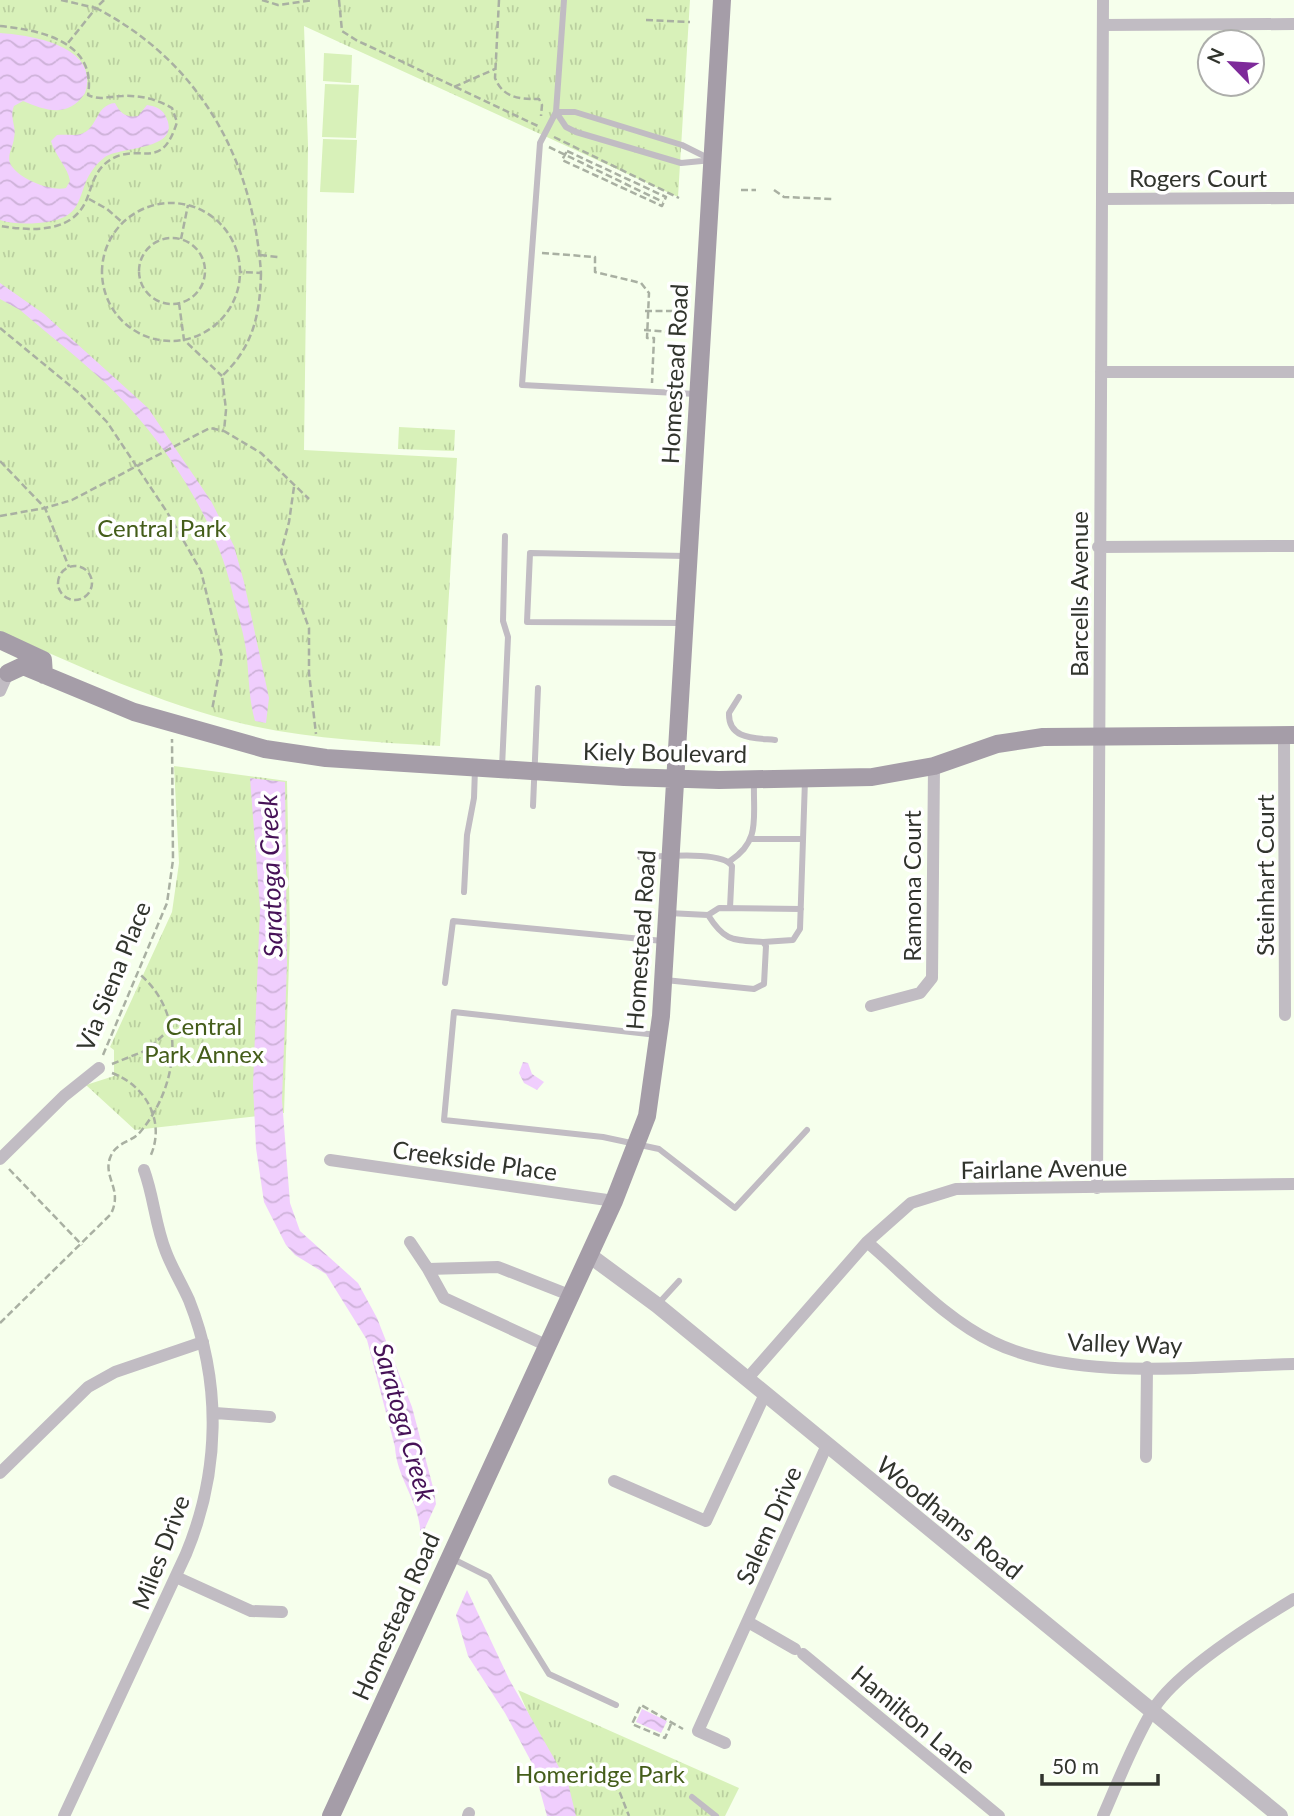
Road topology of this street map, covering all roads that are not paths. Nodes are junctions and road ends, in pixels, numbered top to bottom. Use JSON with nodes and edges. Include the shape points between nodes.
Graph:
{"nodes":[{"id":1,"x":564,"y":0,"type":"edge"},
{"id":2,"x":722,"y":0,"type":"edge"},
{"id":3,"x":1103,"y":0,"type":"edge"},
{"id":4,"x":1294,"y":24,"type":"edge"},
{"id":5,"x":1102,"y":25,"type":"junction"},
{"id":6,"x":556,"y":112,"type":"junction"},
{"id":7,"x":712,"y":160,"type":"junction"},
{"id":8,"x":1294,"y":198,"type":"edge"},
{"id":9,"x":1102,"y":199,"type":"junction"},
{"id":10,"x":1101,"y":372,"type":"junction"},
{"id":11,"x":1294,"y":372,"type":"edge"},
{"id":12,"x":698,"y":394,"type":"junction"},
{"id":13,"x":505,"y":536,"type":"dead end"},
{"id":14,"x":1098,"y":547,"type":"junction"},
{"id":15,"x":1294,"y":547,"type":"edge"},
{"id":16,"x":688,"y":556,"type":"junction"},
{"id":17,"x":685,"y":623,"type":"junction"},
{"id":18,"x":0,"y":640,"type":"edge"},
{"id":19,"x":4,"y":671,"type":"edge"},
{"id":20,"x":44,"y":675,"type":"junction"},
{"id":21,"x":538,"y":688,"type":"dead end"},
{"id":22,"x":0,"y":691,"type":"edge"},
{"id":23,"x":739,"y":697,"type":"dead end"},
{"id":24,"x":1289,"y":735,"type":"edge"},
{"id":25,"x":1097,"y":736,"type":"junction"},
{"id":26,"x":775,"y":740,"type":"dead end"},
{"id":27,"x":934,"y":766,"type":"junction"},
{"id":28,"x":475,"y":767,"type":"junction"},
{"id":29,"x":502,"y":769,"type":"junction"},
{"id":30,"x":534,"y":771,"type":"junction"},
{"id":31,"x":805,"y":778,"type":"junction"},
{"id":32,"x":674,"y":779,"type":"junction"},
{"id":33,"x":754,"y":779,"type":"junction"},
{"id":34,"x":533,"y":806,"type":"dead end"},
{"id":35,"x":752,"y":839,"type":"junction"},
{"id":36,"x":802,"y":839,"type":"junction"},
{"id":37,"x":640,"y":857,"type":"dead end"},
{"id":38,"x":670,"y":857,"type":"junction"},
{"id":39,"x":730,"y":861,"type":"junction"},
{"id":40,"x":464,"y":892,"type":"dead end"},
{"id":41,"x":730,"y":908,"type":"junction"},
{"id":42,"x":801,"y":909,"type":"junction"},
{"id":43,"x":667,"y":913,"type":"junction"},
{"id":44,"x":708,"y":915,"type":"junction"},
{"id":45,"x":665,"y":941,"type":"junction"},
{"id":46,"x":763,"y":942,"type":"junction"},
{"id":47,"x":663,"y":980,"type":"junction"},
{"id":48,"x":445,"y":983,"type":"dead end"},
{"id":49,"x":871,"y":1006,"type":"dead end"},
{"id":50,"x":1285,"y":1015,"type":"dead end"},
{"id":51,"x":659,"y":1035,"type":"junction"},
{"id":52,"x":99,"y":1068,"type":"road end"},
{"id":53,"x":807,"y":1130,"type":"dead end"},
{"id":54,"x":636,"y":1146,"type":"junction"},
{"id":55,"x":0,"y":1159,"type":"edge"},
{"id":56,"x":330,"y":1160,"type":"dead end"},
{"id":57,"x":144,"y":1170,"type":"road end"},
{"id":58,"x":1294,"y":1184,"type":"edge"},
{"id":59,"x":1097,"y":1188,"type":"junction"},
{"id":60,"x":614,"y":1201,"type":"junction"},
{"id":61,"x":410,"y":1242,"type":"dead end"},
{"id":62,"x":867,"y":1242,"type":"junction"},
{"id":63,"x":589,"y":1255,"type":"junction"},
{"id":64,"x":428,"y":1269,"type":"junction"},
{"id":65,"x":679,"y":1281,"type":"dead end"},
{"id":66,"x":572,"y":1296,"type":"junction"},
{"id":67,"x":657,"y":1305,"type":"junction"},
{"id":68,"x":203,"y":1342,"type":"junction"},
{"id":69,"x":548,"y":1346,"type":"junction"},
{"id":70,"x":1294,"y":1364,"type":"edge"},
{"id":71,"x":1147,"y":1367,"type":"junction"},
{"id":72,"x":747,"y":1379,"type":"junction"},
{"id":73,"x":765,"y":1394,"type":"junction"},
{"id":74,"x":215,"y":1413,"type":"junction"},
{"id":75,"x":270,"y":1417,"type":"dead end"},
{"id":76,"x":827,"y":1445,"type":"junction"},
{"id":77,"x":1146,"y":1457,"type":"dead end"},
{"id":78,"x":0,"y":1473,"type":"edge"},
{"id":79,"x":614,"y":1481,"type":"dead end"},
{"id":80,"x":449,"y":1557,"type":"junction"},
{"id":81,"x":176,"y":1577,"type":"junction"},
{"id":82,"x":1294,"y":1599,"type":"edge"},
{"id":83,"x":282,"y":1612,"type":"dead end"},
{"id":84,"x":748,"y":1622,"type":"junction"},
{"id":85,"x":799,"y":1651,"type":"joint"},
{"id":86,"x":616,"y":1705,"type":"dead end"},
{"id":87,"x":1152,"y":1711,"type":"junction"},
{"id":88,"x":725,"y":1743,"type":"dead end"},
{"id":89,"x":692,"y":1797,"type":"dead end"},
{"id":90,"x":64,"y":1816,"type":"edge"},
{"id":91,"x":331,"y":1816,"type":"edge"},
{"id":92,"x":716,"y":1816,"type":"edge"},
{"id":93,"x":999,"y":1816,"type":"edge"},
{"id":94,"x":1103,"y":1816,"type":"edge"},
{"id":95,"x":1280,"y":1816,"type":"edge"}],
"edges":[{"from":1,"to":6,"type":"lane"},
{"from":2,"to":7,"type":"main road","name":"Homestead Road"},
{"from":3,"to":5,"type":"street","name":"Barcells Avenue"},
{"from":4,"to":5,"type":"street"},
{"from":5,"to":9,"type":"street","name":"Barcells Avenue"},
{"from":6,"to":7,"type":"lane","via":[[575,112],[682,145]]},
{"from":6,"to":7,"type":"lane","via":[[566,127],[576,132],[681,163]]},
{"from":6,"to":12,"type":"lane","via":[[540,143],[522,385]]},
{"from":7,"to":12,"type":"main road","name":"Homestead Road"},
{"from":8,"to":9,"type":"street","name":"Rogers Court"},
{"from":9,"to":10,"type":"street","name":"Barcells Avenue"},
{"from":10,"to":11,"type":"street"},
{"from":10,"to":14,"type":"street","name":"Barcells Avenue"},
{"from":12,"to":16,"type":"main road","name":"Homestead Road"},
{"from":13,"to":29,"type":"lane","via":[[503,621],[508,637]]},
{"from":14,"to":15,"type":"street"},
{"from":14,"to":25,"type":"street","name":"Barcells Avenue"},
{"from":16,"to":17,"type":"main road","name":"Homestead Road"},
{"from":16,"to":17,"type":"lane","via":[[530,553],[527,622]]},
{"from":17,"to":32,"type":"main road","name":"Homestead Road"},
{"from":18,"to":20,"type":"main road","name":"Kiely Boulevard","via":[[43,660]]},
{"from":19,"to":20,"type":"main road","name":"Kiely Boulevard","via":[[29,683]]},
{"from":19,"to":22,"type":"street"},
{"from":20,"to":28,"type":"main road","name":"Kiely Boulevard","via":[[174,725],[265,750]]},
{"from":21,"to":30,"type":"lane"},
{"from":23,"to":26,"type":"lane","via":[[729,713],[733,729],[745,737]]},
{"from":24,"to":25,"type":"main road","name":"Kiely Boulevard"},
{"from":24,"to":50,"type":"street","name":"Steinhart Court"},
{"from":25,"to":27,"type":"main road","name":"Kiely Boulevard","via":[[997,744]]},
{"from":25,"to":59,"type":"street","name":"Barcells Avenue"},
{"from":27,"to":31,"type":"main road","name":"Kiely Boulevard","via":[[872,777]]},
{"from":27,"to":49,"type":"street","name":"Ramona Court","via":[[932,978],[920,993]]},
{"from":28,"to":29,"type":"main road","name":"Kiely Boulevard"},
{"from":28,"to":40,"type":"lane"},
{"from":29,"to":30,"type":"main road","name":"Kiely Boulevard"},
{"from":30,"to":32,"type":"main road","name":"Kiely Boulevard"},
{"from":30,"to":34,"type":"lane"},
{"from":31,"to":33,"type":"main road","name":"Kiely Boulevard"},
{"from":31,"to":36,"type":"lane"},
{"from":32,"to":33,"type":"main road","name":"Kiely Boulevard"},
{"from":32,"to":38,"type":"main road","name":"Homestead Road"},
{"from":33,"to":35,"type":"lane"},
{"from":35,"to":36,"type":"lane"},
{"from":35,"to":39,"type":"lane","via":[[747,850]]},
{"from":36,"to":42,"type":"lane"},
{"from":37,"to":38,"type":"lane"},
{"from":38,"to":39,"type":"lane"},
{"from":38,"to":43,"type":"main road","name":"Homestead Road"},
{"from":39,"to":41,"type":"lane"},
{"from":41,"to":42,"type":"lane"},
{"from":41,"to":44,"type":"lane"},
{"from":42,"to":46,"type":"lane","via":[[800,929],[793,940]]},
{"from":43,"to":44,"type":"lane"},
{"from":43,"to":45,"type":"main road","name":"Homestead Road"},
{"from":44,"to":46,"type":"lane","via":[[730,940]]},
{"from":45,"to":47,"type":"main road","name":"Homestead Road"},
{"from":45,"to":48,"type":"lane","via":[[453,921]]},
{"from":46,"to":47,"type":"lane","via":[[764,984],[760,988]]},
{"from":47,"to":51,"type":"main road","name":"Homestead Road"},
{"from":51,"to":54,"type":"main road","name":"Homestead Road","via":[[647,1116]]},
{"from":51,"to":54,"type":"lane","via":[[454,1012],[444,1120],[603,1137]]},
{"from":52,"to":55,"type":"street","name":"Via Siena Place"},
{"from":53,"to":54,"type":"lane","via":[[736,1208],[659,1149]]},
{"from":54,"to":60,"type":"main road","name":"Homestead Road"},
{"from":56,"to":60,"type":"street","name":"Creekside Place"},
{"from":57,"to":68,"type":"street","name":"Miles Drive","via":[[166,1251]]},
{"from":58,"to":59,"type":"street","name":"Fairlane Avenue"},
{"from":59,"to":62,"type":"street","name":"Fairlane Avenue","via":[[956,1189],[911,1203]]},
{"from":60,"to":63,"type":"main road","name":"Homestead Road"},
{"from":61,"to":64,"type":"street"},
{"from":62,"to":71,"type":"street","name":"Valley Way","via":[[962,1324],[993,1342],[1074,1366]]},
{"from":62,"to":72,"type":"street","name":"Fairlane Avenue"},
{"from":63,"to":66,"type":"main road","name":"Homestead Road"},
{"from":63,"to":67,"type":"street","name":"Woodhams Road"},
{"from":64,"to":66,"type":"street","via":[[498,1267]]},
{"from":64,"to":69,"type":"street","via":[[444,1298]]},
{"from":65,"to":67,"type":"lane"},
{"from":66,"to":69,"type":"main road","name":"Homestead Road"},
{"from":67,"to":72,"type":"street","name":"Woodhams Road"},
{"from":68,"to":74,"type":"street","name":"Miles Drive"},
{"from":68,"to":78,"type":"street","via":[[115,1372],[88,1387]]},
{"from":69,"to":80,"type":"main road","name":"Homestead Road"},
{"from":70,"to":71,"type":"street","name":"Valley Way"},
{"from":71,"to":77,"type":"street"},
{"from":72,"to":73,"type":"street","name":"Woodhams Road"},
{"from":73,"to":76,"type":"street","name":"Woodhams Road"},
{"from":73,"to":79,"type":"street","via":[[706,1521]]},
{"from":74,"to":75,"type":"street"},
{"from":74,"to":81,"type":"street","name":"Miles Drive","via":[[210,1472],[196,1530]]},
{"from":76,"to":84,"type":"street","name":"Salem Drive"},
{"from":76,"to":87,"type":"street","name":"Woodhams Road"},
{"from":80,"to":86,"type":"lane","via":[[489,1577],[549,1674]]},
{"from":80,"to":91,"type":"main road","name":"Homestead Road"},
{"from":81,"to":83,"type":"street","via":[[251,1611]]},
{"from":81,"to":90,"type":"street","name":"Miles Drive"},
{"from":82,"to":87,"type":"street","via":[[1206,1659]]},
{"from":84,"to":85,"type":"street","name":"Salem Drive"},
{"from":84,"to":88,"type":"street","name":"Salem Drive","via":[[698,1731]]},
{"from":85,"to":93,"type":"street","name":"Hamilton Lane"},
{"from":87,"to":94,"type":"street"},
{"from":87,"to":95,"type":"street","name":"Woodhams Road"},
{"from":89,"to":92,"type":"lane"}]}
